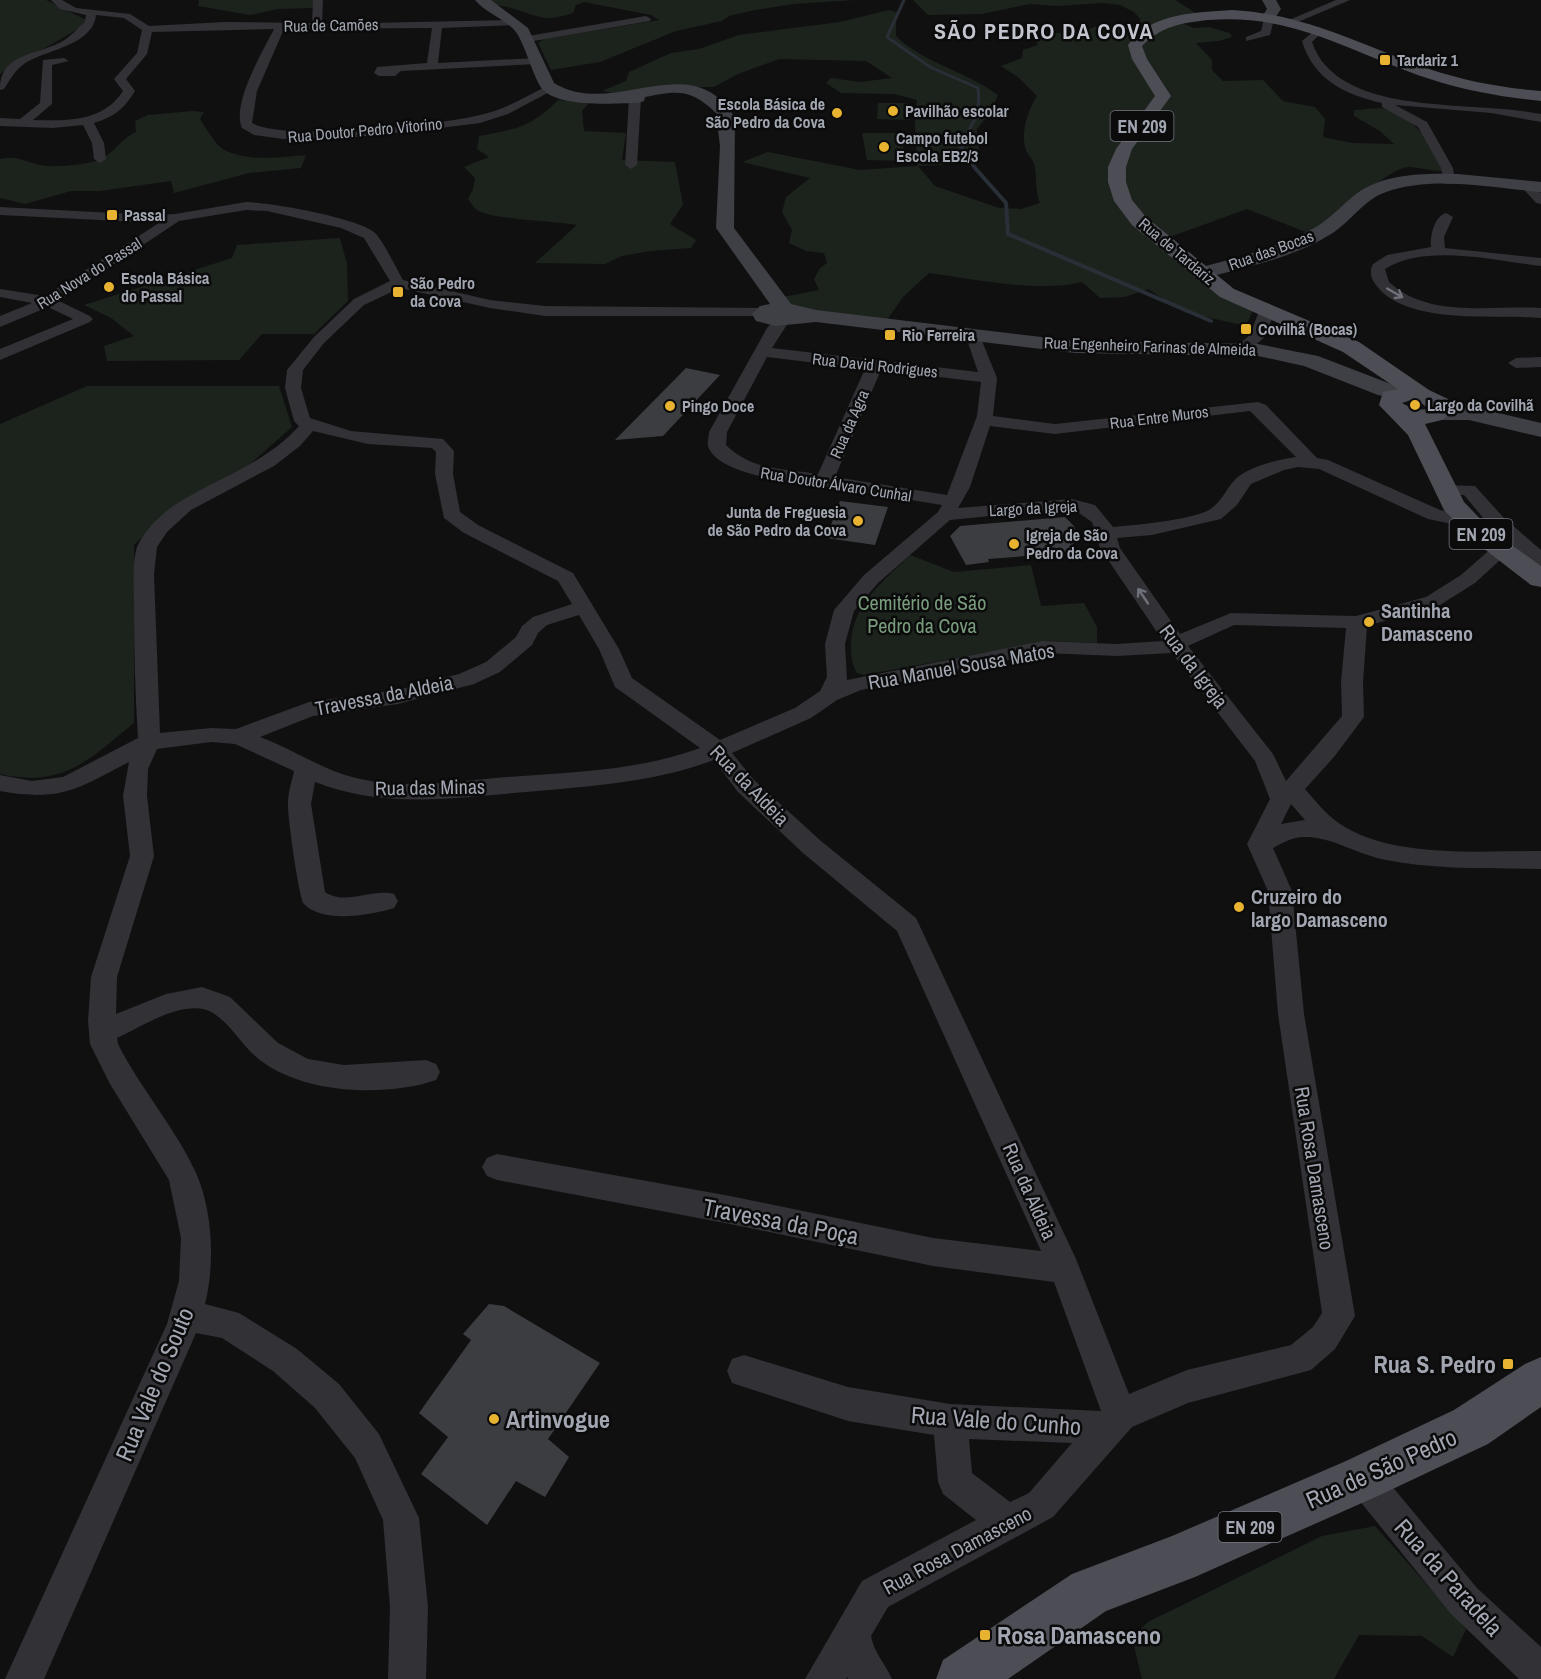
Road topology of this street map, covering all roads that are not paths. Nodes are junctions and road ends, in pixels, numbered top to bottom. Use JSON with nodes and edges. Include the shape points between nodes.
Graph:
{"nodes":[{"id":1,"x":56,"y":0,"type":"edge"},
{"id":2,"x":318,"y":0,"type":"edge"},
{"id":3,"x":482,"y":0,"type":"edge"},
{"id":4,"x":1345,"y":0,"type":"edge"},
{"id":5,"x":1270,"y":7,"type":"edge"},
{"id":6,"x":91,"y":11,"type":"junction"},
{"id":7,"x":658,"y":18,"type":"dead end"},
{"id":8,"x":1294,"y":20,"type":"junction"},
{"id":9,"x":438,"y":23,"type":"junction"},
{"id":10,"x":521,"y":24,"type":"junction"},
{"id":11,"x":280,"y":26,"type":"junction"},
{"id":12,"x":317,"y":26,"type":"junction"},
{"id":13,"x":147,"y":29,"type":"junction"},
{"id":14,"x":1318,"y":30,"type":"junction"},
{"id":15,"x":528,"y":39,"type":"junction"},
{"id":16,"x":1250,"y":39,"type":"dead end"},
{"id":17,"x":537,"y":61,"type":"junction"},
{"id":18,"x":64,"y":62,"type":"dead end"},
{"id":19,"x":432,"y":66,"type":"junction"},
{"id":20,"x":396,"y":68,"type":"dead end"},
{"id":21,"x":0,"y":87,"type":"edge"},
{"id":22,"x":550,"y":88,"type":"junction"},
{"id":23,"x":663,"y":93,"type":"junction"},
{"id":24,"x":1511,"y":94,"type":"junction"},
{"id":25,"x":1538,"y":95,"type":"edge"},
{"id":26,"x":618,"y":98,"type":"junction"},
{"id":27,"x":635,"y":98,"type":"junction"},
{"id":28,"x":1380,"y":99,"type":"junction"},
{"id":29,"x":1477,"y":109,"type":"junction"},
{"id":30,"x":1541,"y":118,"type":"edge"},
{"id":31,"x":87,"y":121,"type":"junction"},
{"id":32,"x":0,"y":122,"type":"edge"},
{"id":33,"x":24,"y":122,"type":"junction"},
{"id":34,"x":100,"y":159,"type":"dead end"},
{"id":35,"x":631,"y":165,"type":"dead end"},
{"id":36,"x":1449,"y":181,"type":"junction"},
{"id":37,"x":1534,"y":187,"type":"edge"},
{"id":38,"x":1541,"y":200,"type":"edge"},
{"id":39,"x":0,"y":201,"type":"edge"},
{"id":40,"x":0,"y":211,"type":"edge"},
{"id":41,"x":26,"y":212,"type":"junction"},
{"id":42,"x":1446,"y":217,"type":"dead end"},
{"id":43,"x":175,"y":218,"type":"junction"},
{"id":44,"x":1439,"y":252,"type":"junction"},
{"id":45,"x":1541,"y":262,"type":"edge"},
{"id":46,"x":1201,"y":273,"type":"junction"},
{"id":47,"x":398,"y":283,"type":"junction"},
{"id":48,"x":0,"y":293,"type":"edge"},
{"id":49,"x":48,"y":302,"type":"junction"},
{"id":50,"x":1267,"y":311,"type":"junction"},
{"id":51,"x":775,"y":313,"type":"junction"},
{"id":52,"x":1541,"y":313,"type":"edge"},
{"id":53,"x":0,"y":322,"type":"edge"},
{"id":54,"x":973,"y":334,"type":"junction"},
{"id":55,"x":1241,"y":349,"type":"junction"},
{"id":56,"x":762,"y":352,"type":"junction"},
{"id":57,"x":0,"y":355,"type":"edge"},
{"id":58,"x":1541,"y":362,"type":"edge"},
{"id":59,"x":1516,"y":363,"type":"dead end"},
{"id":60,"x":876,"y":365,"type":"junction"},
{"id":61,"x":989,"y":378,"type":"junction"},
{"id":62,"x":1410,"y":403,"type":"junction"},
{"id":63,"x":984,"y":420,"type":"junction"},
{"id":64,"x":310,"y":424,"type":"junction"},
{"id":65,"x":1541,"y":430,"type":"edge"},
{"id":66,"x":1311,"y":462,"type":"junction"},
{"id":67,"x":1442,"y":482,"type":"junction"},
{"id":68,"x":823,"y":483,"type":"junction"},
{"id":69,"x":948,"y":508,"type":"junction"},
{"id":70,"x":1467,"y":521,"type":"junction"},
{"id":71,"x":1107,"y":533,"type":"junction"},
{"id":72,"x":1501,"y":550,"type":"junction"},
{"id":73,"x":1541,"y":560,"type":"edge"},
{"id":74,"x":1541,"y":579,"type":"edge"},
{"id":75,"x":584,"y":607,"type":"junction"},
{"id":76,"x":1357,"y":622,"type":"junction"},
{"id":77,"x":1176,"y":644,"type":"junction"},
{"id":78,"x":829,"y":695,"type":"junction"},
{"id":79,"x":238,"y":737,"type":"junction"},
{"id":80,"x":149,"y":742,"type":"junction"},
{"id":81,"x":718,"y":750,"type":"junction"},
{"id":82,"x":306,"y":768,"type":"junction"},
{"id":83,"x":0,"y":783,"type":"edge"},
{"id":84,"x":1287,"y":793,"type":"junction"},
{"id":85,"x":1337,"y":834,"type":"junction"},
{"id":86,"x":1259,"y":844,"type":"junction"},
{"id":87,"x":1541,"y":860,"type":"edge"},
{"id":88,"x":385,"y":901,"type":"dead end"},
{"id":89,"x":103,"y":1032,"type":"junction"},
{"id":90,"x":426,"y":1072,"type":"dead end"},
{"id":91,"x":497,"y":1167,"type":"dead end"},
{"id":92,"x":1065,"y":1269,"type":"junction"},
{"id":93,"x":186,"y":1316,"type":"junction"},
{"id":94,"x":744,"y":1371,"type":"dead end"},
{"id":95,"x":1541,"y":1380,"type":"edge"},
{"id":96,"x":950,"y":1421,"type":"junction"},
{"id":97,"x":1114,"y":1422,"type":"junction"},
{"id":98,"x":1363,"y":1478,"type":"junction"},
{"id":99,"x":1008,"y":1523,"type":"junction"},
{"id":100,"x":852,"y":1632,"type":"junction"},
{"id":101,"x":1541,"y":1668,"type":"edge"},
{"id":102,"x":24,"y":1679,"type":"edge"},
{"id":103,"x":407,"y":1679,"type":"edge"},
{"id":104,"x":824,"y":1679,"type":"edge"},
{"id":105,"x":873,"y":1679,"type":"edge"},
{"id":106,"x":962,"y":1679,"type":"edge"}],
"edges":[{"from":1,"to":6,"type":"street","via":[[65,6]]},
{"from":2,"to":12,"type":"street"},
{"from":3,"to":10,"type":"street"},
{"from":4,"to":8,"type":"street"},
{"from":5,"to":8,"type":"main road","name":"Rua de Tardariz","number":"EN 209"},
{"from":5,"to":16,"type":"street","via":[[1266,33]]},
{"from":5,"to":46,"type":"main road","name":"Rua de Tardariz","number":"EN 209","via":[[1169,21],[1148,30],[1135,45],[1135,54],[1161,86],[1163,96],[1124,149],[1117,167],[1117,182],[1123,201],[1139,222]]},
{"from":6,"to":13,"type":"street","via":[[136,18]]},
{"from":6,"to":21,"type":"street","via":[[90,23],[67,43],[22,60]]},
{"from":7,"to":15,"type":"street"},
{"from":8,"to":14,"type":"main road","name":"Rua de Tardariz","number":"EN 209"},
{"from":9,"to":10,"type":"street","name":"Rua de Camões"},
{"from":9,"to":12,"type":"street","name":"Rua de Camões"},
{"from":9,"to":19,"type":"street"},
{"from":10,"to":15,"type":"street"},
{"from":11,"to":12,"type":"street","name":"Rua de Camões"},
{"from":11,"to":13,"type":"street","name":"Rua de Camões"},
{"from":11,"to":22,"type":"street","name":"Rua Doutor Pedro Vitorino","via":[[248,98],[244,118],[246,126],[264,135],[302,137],[480,119],[504,112]]},
{"from":13,"to":31,"type":"street","via":[[142,54],[120,78],[129,91],[124,103],[104,117]]},
{"from":14,"to":24,"type":"main road","name":"Rua de Tardariz","number":"EN 209","via":[[1418,70]]},
{"from":14,"to":28,"type":"street","via":[[1306,40],[1310,53],[1329,75],[1339,84]]},
{"from":15,"to":17,"type":"street"},
{"from":17,"to":19,"type":"street"},
{"from":17,"to":22,"type":"street"},
{"from":18,"to":33,"type":"street","via":[[47,62],[46,104]]},
{"from":19,"to":20,"type":"street"},
{"from":22,"to":26,"type":"street","via":[[585,97]]},
{"from":23,"to":26,"type":"street"},
{"from":23,"to":27,"type":"street"},
{"from":23,"to":51,"type":"street","via":[[705,103],[725,114],[725,228]]},
{"from":24,"to":25,"type":"main road","name":"Rua de Tardariz","number":"EN 209"},
{"from":24,"to":29,"type":"street"},
{"from":26,"to":27,"type":"street"},
{"from":27,"to":35,"type":"street"},
{"from":28,"to":29,"type":"street"},
{"from":28,"to":36,"type":"street","via":[[1423,125],[1448,168]]},
{"from":29,"to":30,"type":"street"},
{"from":31,"to":33,"type":"street"},
{"from":31,"to":34,"type":"street","via":[[98,143]]},
{"from":32,"to":33,"type":"street"},
{"from":36,"to":37,"type":"street","name":"Rua das Bocas"},
{"from":36,"to":46,"type":"street","name":"Rua das Bocas","via":[[1428,180],[1378,189],[1365,195],[1325,230],[1303,241]]},
{"from":37,"to":38,"type":"street"},
{"from":39,"to":41,"type":"street"},
{"from":40,"to":41,"type":"street"},
{"from":41,"to":43,"type":"street"},
{"from":42,"to":44,"type":"street","via":[[1437,237]]},
{"from":43,"to":47,"type":"street","via":[[246,206],[345,225],[369,236]]},
{"from":43,"to":49,"type":"street","name":"Rua Nova do Passal"},
{"from":44,"to":45,"type":"street"},
{"from":44,"to":52,"type":"street","one_way":true,"via":[[1397,255],[1378,267],[1378,277],[1382,285],[1411,302],[1443,311],[1478,315]]},
{"from":46,"to":50,"type":"main road","name":"Rua de Tardariz","number":"EN 209","via":[[1227,292]]},
{"from":47,"to":51,"type":"street","name":"Rua Engenheiro Farinas de Almeida","via":[[490,304],[545,311],[732,309]]},
{"from":47,"to":64,"type":"street","via":[[359,302],[319,340],[295,370],[293,388],[302,421]]},
{"from":48,"to":49,"type":"street"},
{"from":49,"to":53,"type":"street","name":"Rua Nova do Passal"},
{"from":49,"to":57,"type":"street","via":[[85,319]]},
{"from":50,"to":55,"type":"street","via":[[1257,337]]},
{"from":50,"to":62,"type":"main road","name":"Rua de Tardariz","number":"EN 209","via":[[1351,346]]},
{"from":51,"to":54,"type":"street","name":"Rua Engenheiro Farinas de Almeida"},
{"from":51,"to":56,"type":"street","name":"Rua Doutor Álvaro Cunhal"},
{"from":54,"to":55,"type":"street","name":"Rua Engenheiro Farinas de Almeida","via":[[1075,347]]},
{"from":54,"to":61,"type":"street"},
{"from":55,"to":62,"type":"street","name":"Rua Engenheiro Farinas de Almeida","via":[[1295,357],[1334,369]]},
{"from":56,"to":60,"type":"street","name":"Rua David Rodrigues"},
{"from":56,"to":68,"type":"street","name":"Rua Doutor Álvaro Cunhal","via":[[718,432],[717,446],[732,461],[749,469]]},
{"from":58,"to":59,"type":"street"},
{"from":60,"to":61,"type":"street","name":"Rua David Rodrigues"},
{"from":60,"to":68,"type":"street","name":"Rua da Agra"},
{"from":61,"to":63,"type":"street"},
{"from":62,"to":65,"type":"street"},
{"from":62,"to":67,"type":"main road"},
{"from":63,"to":66,"type":"street","name":"Rua Entre Muros","via":[[1055,429],[1252,406],[1260,409]]},
{"from":63,"to":69,"type":"street","via":[[961,487]]},
{"from":64,"to":75,"type":"street","name":"Rua da Aldeia","via":[[376,441],[437,443],[445,451],[444,474],[451,514],[471,529],[566,577]]},
{"from":64,"to":80,"type":"street","via":[[268,462],[185,506],[160,528],[147,547],[144,574]]},
{"from":66,"to":70,"type":"street","via":[[1435,515]]},
{"from":66,"to":71,"type":"street","via":[[1280,465],[1245,480],[1231,501],[1215,515],[1152,529]]},
{"from":67,"to":70,"type":"main road","number":"EN 209"},
{"from":67,"to":73,"type":"street","via":[[1469,489],[1497,522]]},
{"from":68,"to":69,"type":"street","name":"Rua Doutor Álvaro Cunhal"},
{"from":69,"to":71,"type":"street","name":"Largo da Igreja","via":[[1078,503],[1089,507]]},
{"from":69,"to":78,"type":"street","via":[[871,579],[844,610],[835,644],[838,677]]},
{"from":70,"to":72,"type":"main road","number":"EN 209"},
{"from":77,"to":71,"type":"street","name":"Rua da Igreja","one_way":true,"via":[[1110,548]]},
{"from":72,"to":74,"type":"main road","number":"EN 209"},
{"from":72,"to":76,"type":"street","via":[[1468,579],[1433,601]]},
{"from":75,"to":79,"type":"street","name":"Travessa da Aldeia","via":[[540,621],[529,630],[525,640],[493,666],[466,679],[398,697],[309,709]]},
{"from":75,"to":81,"type":"street","name":"Rua da Aldeia","via":[[623,682]]},
{"from":76,"to":77,"type":"street","name":"Rua Manuel Sousa Matos","via":[[1231,619]]},
{"from":76,"to":84,"type":"street","via":[[1353,717]]},
{"from":77,"to":78,"type":"street","name":"Rua Manuel Sousa Matos","via":[[1117,650],[1043,647],[856,684]]},
{"from":77,"to":84,"type":"street","name":"Rua da Igreja"},
{"from":78,"to":81,"type":"street","name":"Rua Manuel Sousa Matos","via":[[803,713]]},
{"from":79,"to":80,"type":"street","name":"Rua das Minas","via":[[211,735]]},
{"from":79,"to":82,"type":"street","name":"Rua das Minas"},
{"from":80,"to":83,"type":"street","via":[[68,784],[32,789]]},
{"from":80,"to":89,"type":"street","name":"Rua Vale do Souto","via":[[136,769],[142,856],[104,977]]},
{"from":81,"to":82,"type":"street","name":"Rua das Minas","via":[[675,766],[633,775],[420,791],[358,787]]},
{"from":81,"to":92,"type":"street","name":"Rua da Aldeia","via":[[770,809],[907,925]]},
{"from":82,"to":88,"type":"street","via":[[299,804],[313,897],[334,907]]},
{"from":84,"to":85,"type":"street","name":"Rua da Igreja"},
{"from":84,"to":86,"type":"street"},
{"from":85,"to":86,"type":"street","via":[[1314,828],[1290,828]]},
{"from":85,"to":87,"type":"street","via":[[1372,848],[1447,859]]},
{"from":86,"to":97,"type":"street","name":"Rua Rosa Damasceno","via":[[1280,891],[1291,1014],[1339,1316],[1324,1338],[1299,1359],[1187,1388]]},
{"from":89,"to":90,"type":"street","via":[[168,1004],[202,998],[227,1010],[268,1051],[296,1068],[334,1076],[377,1078]]},
{"from":89,"to":93,"type":"street","name":"Rua Vale do Souto","via":[[104,1044],[120,1076],[183,1177],[196,1238],[195,1281]]},
{"from":91,"to":92,"type":"street","name":"Travessa da Poça","via":[[933,1252]]},
{"from":92,"to":97,"type":"street","name":"Rua da Aldeia"},
{"from":93,"to":102,"type":"street","name":"Rua Vale do Souto"},
{"from":93,"to":103,"type":"street","via":[[228,1324],[285,1360],[327,1396],[367,1446],[401,1518],[409,1607]]},
{"from":94,"to":96,"type":"street","name":"Rua Vale do Cunho","via":[[849,1404]]},
{"from":95,"to":98,"type":"main road","name":"Rua de São Pedro","number":"EN 209","via":[[1471,1427]]},
{"from":96,"to":97,"type":"street","name":"Rua Vale do Cunho"},
{"from":96,"to":99,"type":"street","via":[[955,1482]]},
{"from":97,"to":99,"type":"street","name":"Rua Rosa Damasceno","via":[[1041,1506]]},
{"from":98,"to":101,"type":"street","name":"Rua da Paradela","via":[[1464,1601]]},
{"from":98,"to":106,"type":"main road","name":"Rua de São Pedro","number":"EN 209","via":[[1177,1559],[1090,1592]]},
{"from":99,"to":100,"type":"street","name":"Rua Rosa Damasceno","via":[[875,1594]]},
{"from":100,"to":104,"type":"street","name":"Rua Rosa Damasceno"},
{"from":100,"to":105,"type":"street","via":[[862,1670]]}]}
